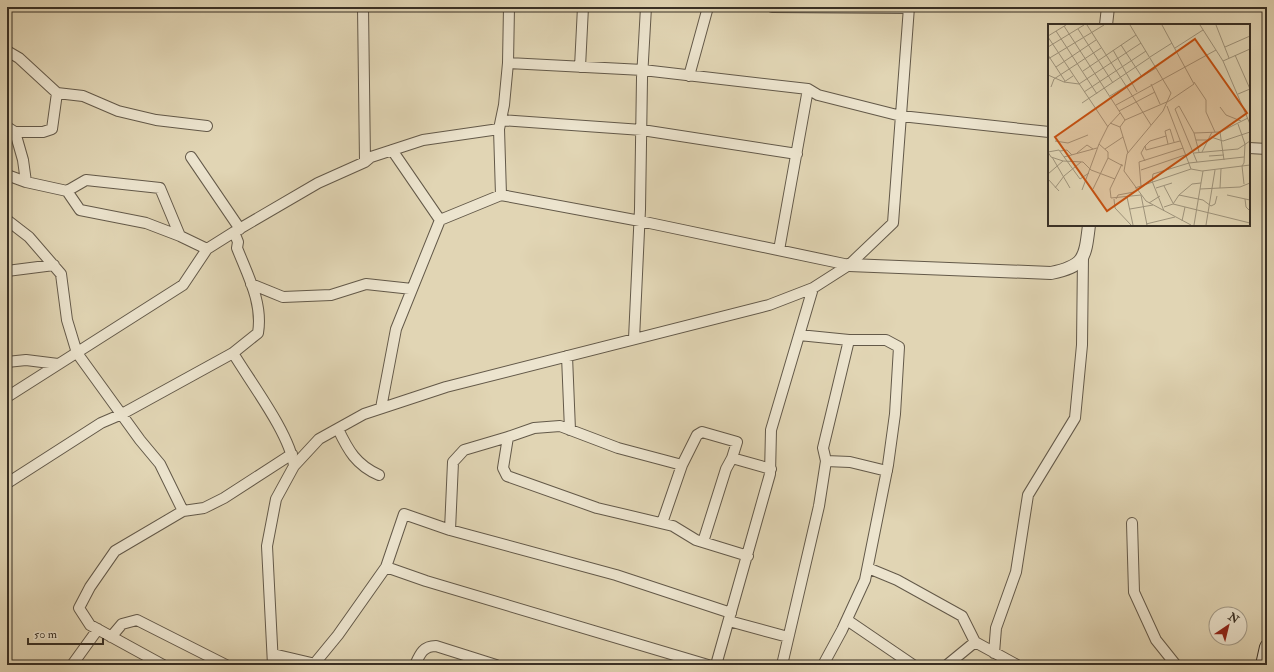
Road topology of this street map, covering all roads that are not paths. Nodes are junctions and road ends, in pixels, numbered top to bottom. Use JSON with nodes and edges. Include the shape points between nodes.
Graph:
{"nodes":[{"id":1,"x":363,"y":7,"type":"edge"},
{"id":2,"x":509,"y":7,"type":"edge"},
{"id":3,"x":583,"y":7,"type":"edge"},
{"id":4,"x":646,"y":7,"type":"edge"},
{"id":5,"x":708,"y":7,"type":"edge"},
{"id":6,"x":772,"y":7,"type":"edge"},
{"id":7,"x":782,"y":7,"type":"edge"},
{"id":8,"x":1108,"y":7,"type":"edge"},
{"id":9,"x":909,"y":8,"type":"edge"},
{"id":10,"x":1106,"y":24,"type":"edge"},
{"id":11,"x":7,"y":51,"type":"edge"},
{"id":12,"x":508,"y":63,"type":"junction"},
{"id":13,"x":580,"y":67,"type":"junction"},
{"id":14,"x":643,"y":70,"type":"junction"},
{"id":15,"x":689,"y":76,"type":"junction"},
{"id":16,"x":808,"y":89,"type":"junction"},
{"id":17,"x":57,"y":93,"type":"junction"},
{"id":18,"x":901,"y":116,"type":"junction"},
{"id":19,"x":500,"y":124,"type":"junction"},
{"id":20,"x":207,"y":126,"type":"dead end"},
{"id":21,"x":11,"y":130,"type":"edge"},
{"id":22,"x":642,"y":130,"type":"junction"},
{"id":23,"x":1048,"y":132,"type":"edge"},
{"id":24,"x":1250,"y":148,"type":"edge"},
{"id":25,"x":1267,"y":149,"type":"edge"},
{"id":26,"x":392,"y":150,"type":"junction"},
{"id":27,"x":797,"y":154,"type":"junction"},
{"id":28,"x":191,"y":157,"type":"dead end"},
{"id":29,"x":365,"y":162,"type":"junction"},
{"id":30,"x":7,"y":175,"type":"edge"},
{"id":31,"x":26,"y":182,"type":"junction"},
{"id":32,"x":67,"y":191,"type":"junction"},
{"id":33,"x":501,"y":195,"type":"junction"},
{"id":34,"x":7,"y":220,"type":"edge"},
{"id":35,"x":440,"y":220,"type":"junction"},
{"id":36,"x":640,"y":221,"type":"junction"},
{"id":37,"x":1089,"y":226,"type":"edge"},
{"id":38,"x":237,"y":230,"type":"junction"},
{"id":39,"x":180,"y":236,"type":"junction"},
{"id":40,"x":207,"y":249,"type":"junction"},
{"id":41,"x":779,"y":250,"type":"junction"},
{"id":42,"x":1083,"y":256,"type":"junction"},
{"id":43,"x":54,"y":265,"type":"junction"},
{"id":44,"x":849,"y":265,"type":"junction"},
{"id":45,"x":7,"y":271,"type":"edge"},
{"id":46,"x":251,"y":284,"type":"junction"},
{"id":47,"x":813,"y":288,"type":"junction"},
{"id":48,"x":412,"y":289,"type":"junction"},
{"id":49,"x":799,"y":335,"type":"junction"},
{"id":50,"x":634,"y":339,"type":"junction"},
{"id":51,"x":849,"y":340,"type":"junction"},
{"id":52,"x":77,"y":353,"type":"junction"},
{"id":53,"x":233,"y":353,"type":"junction"},
{"id":54,"x":567,"y":356,"type":"junction"},
{"id":55,"x":7,"y":362,"type":"edge"},
{"id":56,"x":58,"y":364,"type":"junction"},
{"id":57,"x":7,"y":397,"type":"edge"},
{"id":58,"x":381,"y":408,"type":"junction"},
{"id":59,"x":122,"y":414,"type":"junction"},
{"id":60,"x":338,"y":429,"type":"junction"},
{"id":61,"x":570,"y":430,"type":"junction"},
{"id":62,"x":508,"y":437,"type":"junction"},
{"id":63,"x":292,"y":454,"type":"junction"},
{"id":64,"x":732,"y":458,"type":"junction"},
{"id":65,"x":826,"y":461,"type":"junction"},
{"id":66,"x":682,"y":465,"type":"junction"},
{"id":67,"x":294,"y":466,"type":"junction"},
{"id":68,"x":770,"y":469,"type":"junction"},
{"id":69,"x":887,"y":471,"type":"junction"},
{"id":70,"x":379,"y":475,"type":"dead end"},
{"id":71,"x":9,"y":482,"type":"dead end"},
{"id":72,"x":183,"y":511,"type":"junction"},
{"id":73,"x":662,"y":523,"type":"junction"},
{"id":74,"x":1132,"y":523,"type":"dead end"},
{"id":75,"x":450,"y":530,"type":"junction"},
{"id":76,"x":702,"y":542,"type":"junction"},
{"id":77,"x":748,"y":556,"type":"junction"},
{"id":78,"x":386,"y":567,"type":"junction"},
{"id":79,"x":868,"y":568,"type":"junction"},
{"id":80,"x":730,"y":617,"type":"junction"},
{"id":81,"x":846,"y":620,"type":"junction"},
{"id":82,"x":98,"y":629,"type":"junction"},
{"id":83,"x":111,"y":637,"type":"junction"},
{"id":84,"x":788,"y":637,"type":"junction"},
{"id":85,"x":975,"y":642,"type":"junction"},
{"id":86,"x":1267,"y":646,"type":"edge"},
{"id":87,"x":273,"y":654,"type":"junction"},
{"id":88,"x":994,"y":654,"type":"junction"},
{"id":89,"x":318,"y":664,"type":"edge"},
{"id":90,"x":72,"y":665,"type":"edge"},
{"id":91,"x":163,"y":665,"type":"edge"},
{"id":92,"x":226,"y":665,"type":"edge"},
{"id":93,"x":273,"y":665,"type":"edge"},
{"id":94,"x":414,"y":665,"type":"edge"},
{"id":95,"x":496,"y":665,"type":"edge"},
{"id":96,"x":708,"y":665,"type":"edge"},
{"id":97,"x":716,"y":665,"type":"edge"},
{"id":98,"x":782,"y":665,"type":"edge"},
{"id":99,"x":822,"y":665,"type":"edge"},
{"id":100,"x":913,"y":665,"type":"edge"},
{"id":101,"x":947,"y":665,"type":"edge"},
{"id":102,"x":1017,"y":665,"type":"edge"},
{"id":103,"x":1176,"y":665,"type":"edge"},
{"id":104,"x":1263,"y":665,"type":"edge"}],
"edges":[{"from":1,"to":29,"type":"street"},
{"from":2,"to":12,"type":"street"},
{"from":3,"to":13,"type":"street"},
{"from":4,"to":14,"type":"street"},
{"from":5,"to":15,"type":"street"},
{"from":6,"to":7,"type":"street"},
{"from":7,"to":9,"type":"street"},
{"from":8,"to":10,"type":"street"},
{"from":9,"to":18,"type":"street"},
{"from":11,"to":17,"type":"street","via":[[19,58]]},
{"from":12,"to":13,"type":"street"},
{"from":12,"to":19,"type":"street"},
{"from":13,"to":14,"type":"street"},
{"from":14,"to":15,"type":"street"},
{"from":14,"to":22,"type":"street"},
{"from":15,"to":16,"type":"street"},
{"from":16,"to":18,"type":"street","via":[[818,95]]},
{"from":16,"to":27,"type":"street"},
{"from":17,"to":20,"type":"street","via":[[83,96],[118,112]]},
{"from":17,"to":21,"type":"street","via":[[52,129],[43,132]]},
{"from":18,"to":23,"type":"street"},
{"from":18,"to":44,"type":"street","via":[[893,223]]},
{"from":19,"to":22,"type":"street"},
{"from":19,"to":26,"type":"street","via":[[424,140]]},
{"from":19,"to":33,"type":"street"},
{"from":21,"to":31,"type":"street","via":[[23,160]]},
{"from":22,"to":27,"type":"street"},
{"from":22,"to":36,"type":"street"},
{"from":24,"to":25,"type":"street"},
{"from":26,"to":29,"type":"street","via":[[371,157]]},
{"from":26,"to":35,"type":"street"},
{"from":27,"to":41,"type":"street"},
{"from":28,"to":38,"type":"street"},
{"from":29,"to":38,"type":"street","via":[[318,183]]},
{"from":30,"to":31,"type":"street"},
{"from":31,"to":32,"type":"street"},
{"from":32,"to":39,"type":"street","via":[[80,210],[146,223]]},
{"from":32,"to":39,"type":"street","via":[[86,180],[160,188]]},
{"from":33,"to":35,"type":"street"},
{"from":33,"to":36,"type":"street"},
{"from":34,"to":43,"type":"street","via":[[29,237]]},
{"from":35,"to":48,"type":"street"},
{"from":36,"to":41,"type":"street"},
{"from":36,"to":50,"type":"street"},
{"from":37,"to":42,"type":"street"},
{"from":38,"to":40,"type":"street"},
{"from":38,"to":46,"type":"street","via":[[237,248]]},
{"from":39,"to":40,"type":"street"},
{"from":40,"to":52,"type":"street","via":[[183,285]]},
{"from":41,"to":44,"type":"street"},
{"from":42,"to":44,"type":"street","via":[[1071,269],[1051,273]]},
{"from":42,"to":88,"type":"street","via":[[1082,345],[1075,418],[1028,495],[1016,572],[996,628]]},
{"from":43,"to":45,"type":"street"},
{"from":43,"to":52,"type":"street","via":[[61,274],[67,320]]},
{"from":44,"to":47,"type":"street"},
{"from":46,"to":48,"type":"street","via":[[283,297],[331,295],[366,284]]},
{"from":46,"to":53,"type":"street","via":[[260,319],[258,334]]},
{"from":47,"to":49,"type":"street"},
{"from":47,"to":50,"type":"street","via":[[770,305]]},
{"from":48,"to":58,"type":"street","via":[[396,329]]},
{"from":49,"to":51,"type":"street"},
{"from":49,"to":68,"type":"street","via":[[771,430]]},
{"from":50,"to":54,"type":"street"},
{"from":51,"to":65,"type":"street","via":[[823,448]]},
{"from":51,"to":69,"type":"street","via":[[886,340],[899,347],[895,414]]},
{"from":52,"to":56,"type":"street"},
{"from":52,"to":59,"type":"street"},
{"from":53,"to":59,"type":"street"},
{"from":53,"to":63,"type":"street","via":[[278,425]]},
{"from":54,"to":58,"type":"street","via":[[446,387]]},
{"from":54,"to":61,"type":"street"},
{"from":55,"to":56,"type":"street","via":[[26,360]]},
{"from":56,"to":57,"type":"street"},
{"from":58,"to":60,"type":"street","via":[[364,414]]},
{"from":59,"to":71,"type":"street","via":[[101,423]]},
{"from":59,"to":72,"type":"street","via":[[160,464]]},
{"from":60,"to":67,"type":"street","via":[[319,439]]},
{"from":60,"to":70,"type":"street","via":[[350,453],[369,470]]},
{"from":61,"to":62,"type":"street","via":[[560,426],[534,428]]},
{"from":61,"to":66,"type":"street","via":[[618,448]]},
{"from":62,"to":73,"type":"street","via":[[503,468],[507,476],[597,508]]},
{"from":62,"to":75,"type":"street","via":[[464,450],[453,462]]},
{"from":63,"to":67,"type":"street"},
{"from":63,"to":72,"type":"street","via":[[224,498],[204,508]]},
{"from":64,"to":66,"type":"street","via":[[737,442],[702,432],[697,435]]},
{"from":64,"to":68,"type":"street"},
{"from":64,"to":76,"type":"street"},
{"from":65,"to":69,"type":"street","via":[[850,462]]},
{"from":65,"to":84,"type":"street","via":[[819,506]]},
{"from":66,"to":73,"type":"street"},
{"from":67,"to":87,"type":"street","via":[[276,499],[267,546]]},
{"from":68,"to":77,"type":"street"},
{"from":69,"to":79,"type":"street"},
{"from":72,"to":82,"type":"street","via":[[115,551],[79,608],[90,625]]},
{"from":73,"to":76,"type":"street","via":[[673,526]]},
{"from":74,"to":103,"type":"street","via":[[1134,592],[1156,640]]},
{"from":75,"to":78,"type":"street","via":[[404,514]]},
{"from":75,"to":80,"type":"street","via":[[616,575]]},
{"from":76,"to":77,"type":"street"},
{"from":77,"to":80,"type":"street"},
{"from":78,"to":89,"type":"street"},
{"from":78,"to":96,"type":"street"},
{"from":79,"to":81,"type":"street"},
{"from":79,"to":85,"type":"street","via":[[897,580],[962,616]]},
{"from":80,"to":84,"type":"street"},
{"from":80,"to":97,"type":"street"},
{"from":81,"to":99,"type":"street"},
{"from":81,"to":100,"type":"street"},
{"from":82,"to":83,"type":"street"},
{"from":82,"to":90,"type":"street"},
{"from":83,"to":91,"type":"street"},
{"from":83,"to":92,"type":"street","via":[[122,624],[137,620]]},
{"from":84,"to":98,"type":"street"},
{"from":85,"to":88,"type":"street"},
{"from":85,"to":101,"type":"street"},
{"from":86,"to":104,"type":"main road"},
{"from":87,"to":89,"type":"street"},
{"from":87,"to":93,"type":"street"},
{"from":88,"to":102,"type":"street"},
{"from":94,"to":95,"type":"street","via":[[421,652],[428,646],[436,646]]}]}
